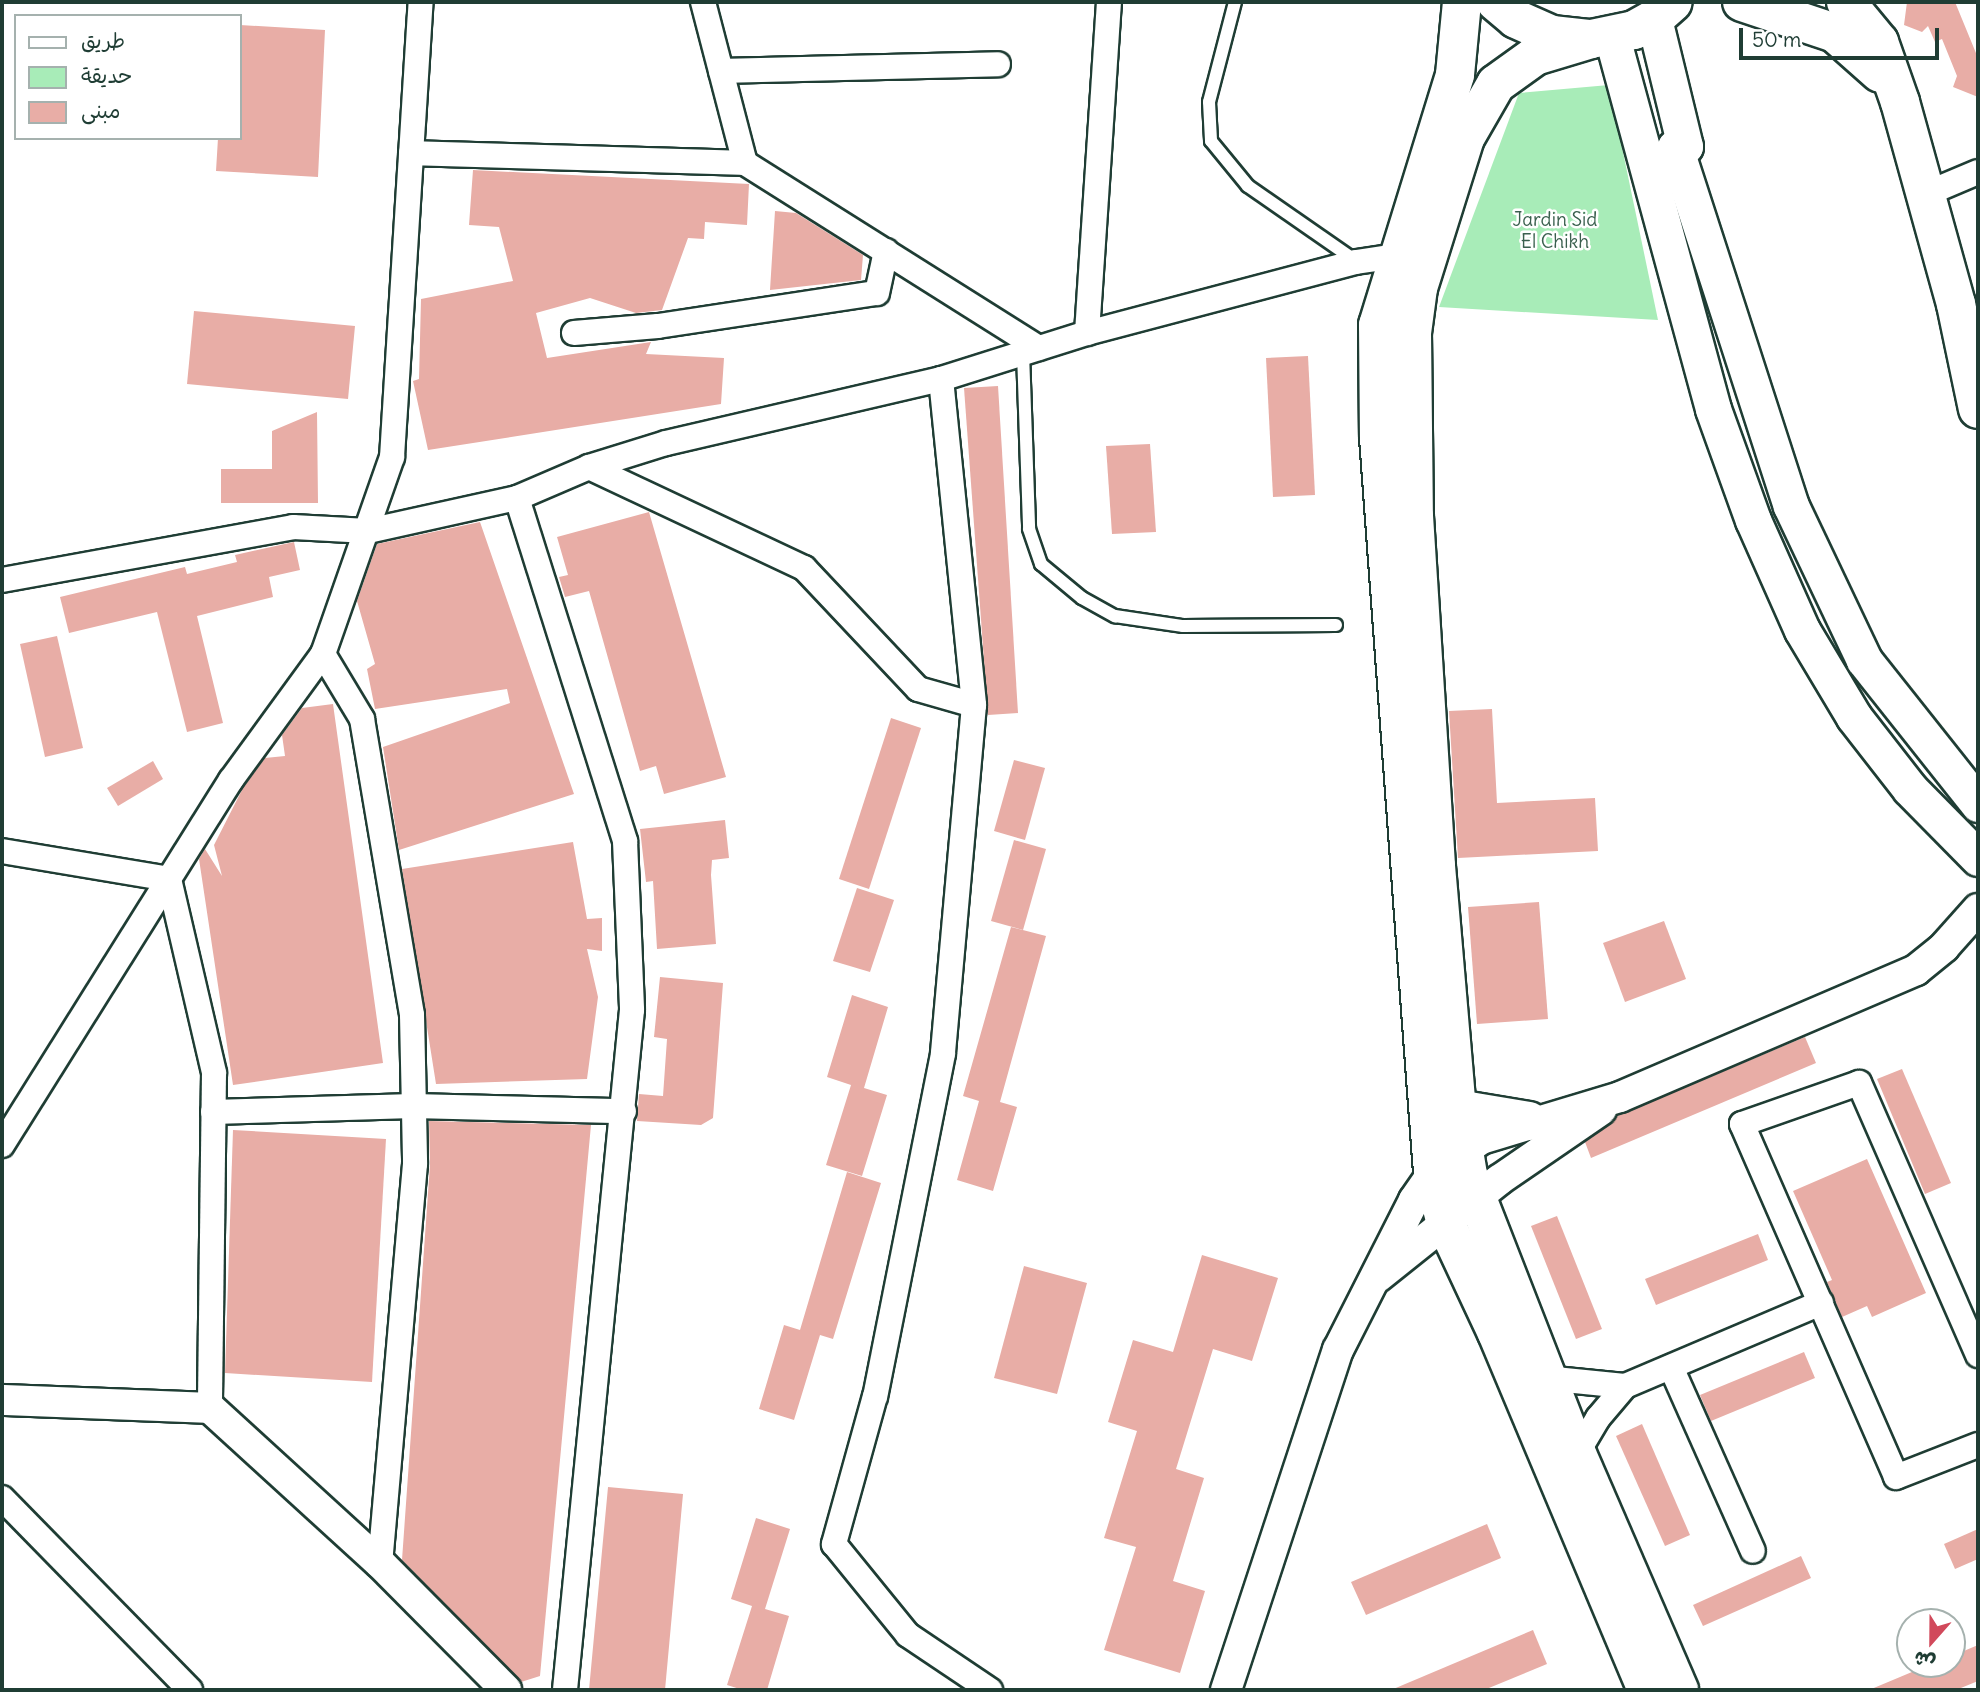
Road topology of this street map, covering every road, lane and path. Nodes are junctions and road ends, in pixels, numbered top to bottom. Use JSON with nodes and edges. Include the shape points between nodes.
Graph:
{"nodes":[{"id":1,"x":421,"y":2,"type":"edge"},
{"id":2,"x":703,"y":2,"type":"edge"},
{"id":3,"x":1109,"y":2,"type":"edge"},
{"id":4,"x":1235,"y":2,"type":"edge"},
{"id":5,"x":1462,"y":2,"type":"edge"},
{"id":6,"x":1496,"y":2,"type":"edge"},
{"id":7,"x":1742,"y":2,"type":"edge"},
{"id":8,"x":1846,"y":2,"type":"edge"},
{"id":9,"x":1664,"y":11,"type":"edge"},
{"id":10,"x":1601,"y":38,"type":"junction"},
{"id":11,"x":998,"y":64,"type":"dead end"},
{"id":12,"x":721,"y":71,"type":"junction"},
{"id":13,"x":1900,"y":102,"type":"junction"},
{"id":14,"x":411,"y":153,"type":"junction"},
{"id":15,"x":745,"y":163,"type":"junction"},
{"id":16,"x":1978,"y":172,"type":"edge"},
{"id":17,"x":1926,"y":194,"type":"junction"},
{"id":18,"x":886,"y":251,"type":"junction"},
{"id":19,"x":1396,"y":256,"type":"junction"},
{"id":20,"x":1356,"y":261,"type":"junction"},
{"id":21,"x":574,"y":333,"type":"dead end"},
{"id":22,"x":1087,"y":333,"type":"junction"},
{"id":23,"x":1031,"y":350,"type":"junction"},
{"id":24,"x":941,"y":379,"type":"junction"},
{"id":25,"x":1978,"y":409,"type":"edge"},
{"id":26,"x":589,"y":467,"type":"junction"},
{"id":27,"x":517,"y":498,"type":"junction"},
{"id":28,"x":1399,"y":517,"type":"junction"},
{"id":29,"x":368,"y":531,"type":"junction"},
{"id":30,"x":2,"y":580,"type":"edge"},
{"id":31,"x":1336,"y":625,"type":"dead end"},
{"id":32,"x":323,"y":654,"type":"junction"},
{"id":33,"x":974,"y":705,"type":"junction"},
{"id":34,"x":1978,"y":804,"type":"edge"},
{"id":35,"x":2,"y":851,"type":"edge"},
{"id":36,"x":1978,"y":858,"type":"edge"},
{"id":37,"x":1423,"y":867,"type":"junction"},
{"id":38,"x":169,"y":880,"type":"junction"},
{"id":39,"x":1978,"y":909,"type":"edge"},
{"id":40,"x":1620,"y":1097,"type":"junction"},
{"id":41,"x":414,"y":1106,"type":"junction"},
{"id":42,"x":13,"y":1108,"type":"edge"},
{"id":43,"x":1457,"y":1109,"type":"junction"},
{"id":44,"x":624,"y":1111,"type":"junction"},
{"id":45,"x":213,"y":1112,"type":"junction"},
{"id":46,"x":1529,"y":1121,"type":"junction"},
{"id":47,"x":2,"y":1145,"type":"edge"},
{"id":48,"x":1462,"y":1149,"type":"junction"},
{"id":49,"x":1433,"y":1172,"type":"junction"},
{"id":50,"x":1475,"y":1199,"type":"junction"},
{"id":51,"x":1446,"y":1224,"type":"junction"},
{"id":52,"x":1369,"y":1284,"type":"junction"},
{"id":53,"x":1821,"y":1303,"type":"junction"},
{"id":54,"x":1978,"y":1354,"type":"edge"},
{"id":55,"x":1671,"y":1367,"type":"junction"},
{"id":56,"x":1533,"y":1382,"type":"junction"},
{"id":57,"x":1625,"y":1386,"type":"junction"},
{"id":58,"x":2,"y":1400,"type":"edge"},
{"id":59,"x":210,"y":1408,"type":"junction"},
{"id":60,"x":1978,"y":1445,"type":"edge"},
{"id":61,"x":1566,"y":1463,"type":"junction"},
{"id":62,"x":2,"y":1499,"type":"edge"},
{"id":63,"x":1753,"y":1551,"type":"dead end"},
{"id":64,"x":380,"y":1563,"type":"junction"},
{"id":65,"x":190,"y":1690,"type":"edge"},
{"id":66,"x":506,"y":1690,"type":"edge"},
{"id":67,"x":565,"y":1690,"type":"edge"},
{"id":68,"x":990,"y":1690,"type":"edge"},
{"id":69,"x":1226,"y":1690,"type":"edge"},
{"id":70,"x":1647,"y":1690,"type":"edge"},
{"id":71,"x":1679,"y":1690,"type":"edge"}],
"edges":[{"from":1,"to":14,"type":"street"},
{"from":2,"to":12,"type":"street"},
{"from":3,"to":22,"type":"street"},
{"from":4,"to":20,"type":"lane","via":[[1209,102],[1211,141],[1248,186]]},
{"from":5,"to":19,"type":"main road","via":[[1455,75]]},
{"from":6,"to":10,"type":"main road","via":[[1516,19],[1552,35]]},
{"from":7,"to":13,"type":"main road","via":[[1835,33],[1877,70]]},
{"from":8,"to":13,"type":"main road","via":[[1879,42]]},
{"from":9,"to":10,"type":"main road"},
{"from":9,"to":34,"type":"main road","via":[[1685,146],[1675,147],[1791,506],[1864,660]]},
{"from":10,"to":28,"type":"main road","via":[[1535,56],[1496,84],[1465,138],[1436,223],[1415,310]]},
{"from":10,"to":36,"type":"main road","via":[[1713,409],[1753,520],[1802,630],[1870,737],[1910,789]]},
{"from":11,"to":12,"type":"street"},
{"from":12,"to":15,"type":"street"},
{"from":13,"to":17,"type":"main road"},
{"from":14,"to":15,"type":"street"},
{"from":14,"to":29,"type":"street","via":[[392,457]]},
{"from":15,"to":18,"type":"street"},
{"from":16,"to":17,"type":"street"},
{"from":17,"to":25,"type":"main road"},
{"from":18,"to":21,"type":"street","via":[[877,293],[658,326]]},
{"from":18,"to":23,"type":"street"},
{"from":19,"to":20,"type":"street"},
{"from":19,"to":28,"type":"main road","via":[[1378,325]]},
{"from":20,"to":22,"type":"street"},
{"from":22,"to":23,"type":"street"},
{"from":23,"to":24,"type":"street"},
{"from":23,"to":31,"type":"lane","via":[[1029,529],[1041,564],[1115,616],[1183,626]]},
{"from":24,"to":26,"type":"street","via":[[666,443]]},
{"from":24,"to":33,"type":"street"},
{"from":26,"to":27,"type":"street"},
{"from":26,"to":33,"type":"street","via":[[804,568],[918,689]]},
{"from":27,"to":29,"type":"street"},
{"from":27,"to":44,"type":"street","via":[[625,841],[632,1010]]},
{"from":28,"to":37,"type":"main road"},
{"from":29,"to":30,"type":"street","via":[[293,527]]},
{"from":29,"to":32,"type":"street"},
{"from":32,"to":38,"type":"street","via":[[231,780]]},
{"from":32,"to":41,"type":"street","via":[[362,719],[412,1016]]},
{"from":33,"to":68,"type":"street","via":[[943,1054],[875,1396],[834,1544],[908,1635]]},
{"from":35,"to":38,"type":"street"},
{"from":37,"to":43,"type":"main road"},
{"from":37,"to":49,"type":"main road"},
{"from":38,"to":42,"type":"street"},
{"from":38,"to":45,"type":"street","via":[[214,1073]]},
{"from":39,"to":40,"type":"street","via":[[1944,947],[1901,977]]},
{"from":40,"to":46,"type":"street"},
{"from":40,"to":50,"type":"street"},
{"from":41,"to":44,"type":"street"},
{"from":41,"to":45,"type":"street"},
{"from":41,"to":64,"type":"street","via":[[415,1164]]},
{"from":42,"to":47,"type":"street"},
{"from":43,"to":46,"type":"main road"},
{"from":43,"to":48,"type":"main road"},
{"from":44,"to":67,"type":"street"},
{"from":45,"to":59,"type":"street"},
{"from":46,"to":48,"type":"street"},
{"from":48,"to":49,"type":"street"},
{"from":48,"to":50,"type":"main road"},
{"from":49,"to":51,"type":"main road"},
{"from":49,"to":52,"type":"street"},
{"from":50,"to":51,"type":"street"},
{"from":50,"to":56,"type":"main road"},
{"from":51,"to":52,"type":"street"},
{"from":51,"to":56,"type":"main road"},
{"from":52,"to":69,"type":"street","via":[[1338,1350]]},
{"from":53,"to":54,"type":"street","via":[[1742,1124],[1859,1083]]},
{"from":53,"to":55,"type":"street"},
{"from":53,"to":60,"type":"street","via":[[1896,1477]]},
{"from":55,"to":57,"type":"street"},
{"from":55,"to":63,"type":"street"},
{"from":56,"to":57,"type":"street"},
{"from":56,"to":61,"type":"main road"},
{"from":57,"to":61,"type":"street"},
{"from":58,"to":59,"type":"street"},
{"from":59,"to":64,"type":"street"},
{"from":61,"to":70,"type":"main road"},
{"from":61,"to":71,"type":"main road"},
{"from":62,"to":65,"type":"street"},
{"from":64,"to":66,"type":"street"}]}
